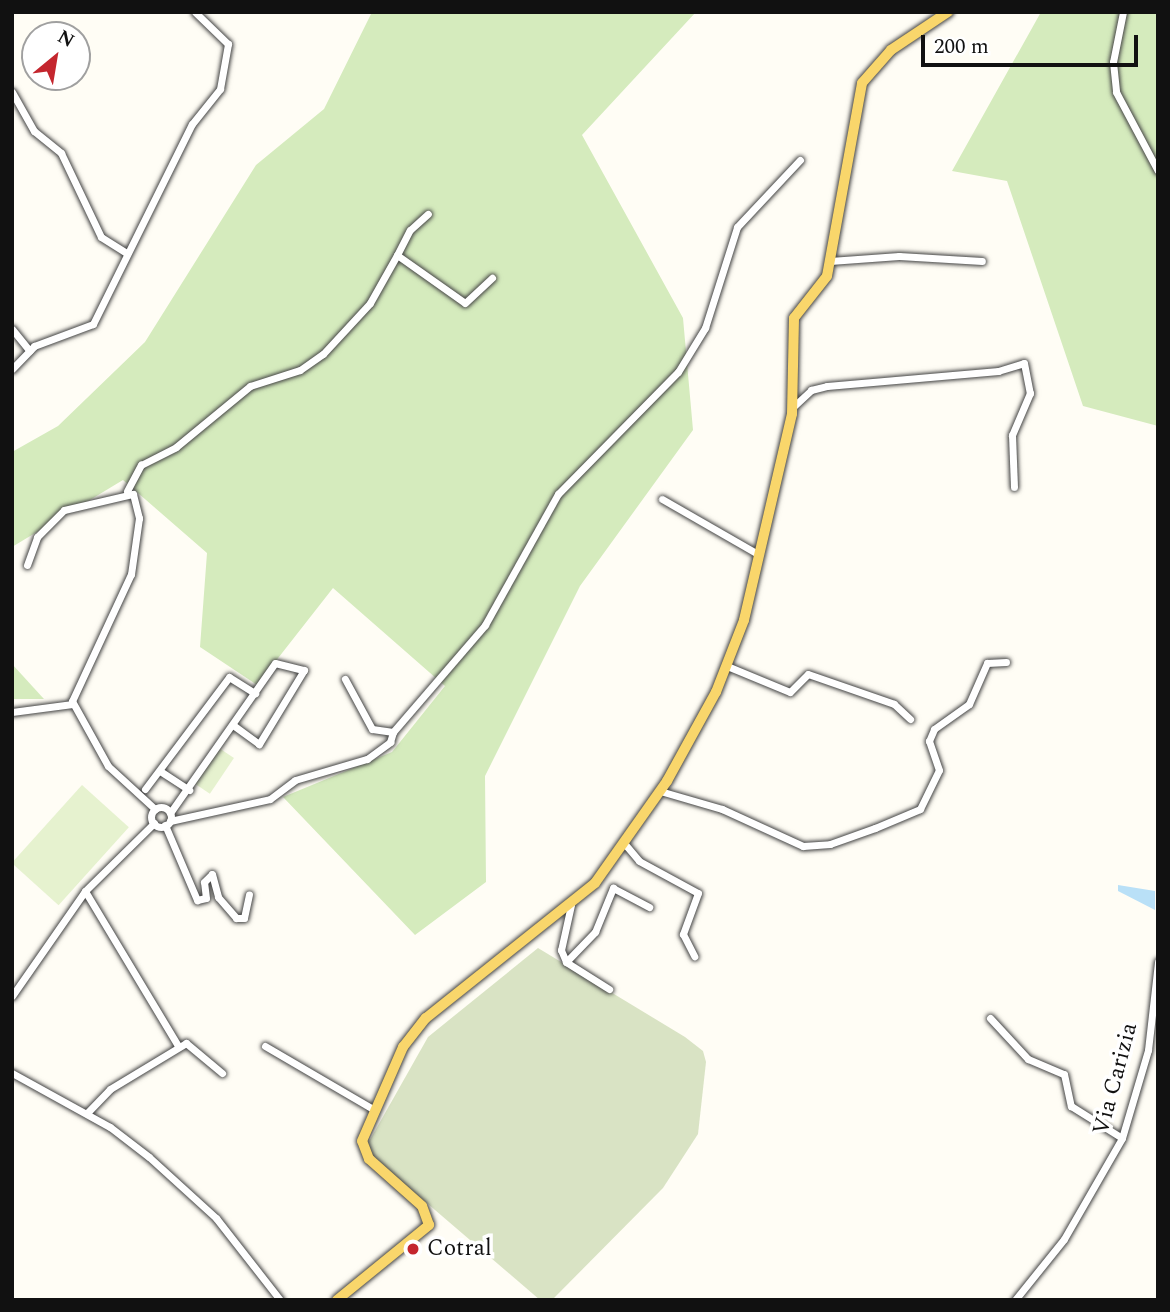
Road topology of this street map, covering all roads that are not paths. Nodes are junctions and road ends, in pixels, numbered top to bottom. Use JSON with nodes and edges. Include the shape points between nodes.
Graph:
{"nodes":[{"id":1,"x":195,"y":12,"type":"edge"},
{"id":2,"x":948,"y":12,"type":"edge"},
{"id":3,"x":1123,"y":12,"type":"edge"},
{"id":4,"x":12,"y":92,"type":"edge"},
{"id":5,"x":800,"y":160,"type":"dead end"},
{"id":6,"x":1158,"y":171,"type":"edge"},
{"id":7,"x":428,"y":214,"type":"dead end"},
{"id":8,"x":127,"y":253,"type":"junction"},
{"id":9,"x":397,"y":255,"type":"junction"},
{"id":10,"x":830,"y":261,"type":"junction"},
{"id":11,"x":982,"y":261,"type":"dead end"},
{"id":12,"x":492,"y":278,"type":"dead end"},
{"id":13,"x":12,"y":329,"type":"edge"},
{"id":14,"x":30,"y":351,"type":"junction"},
{"id":15,"x":12,"y":369,"type":"edge"},
{"id":16,"x":793,"y":407,"type":"junction"},
{"id":17,"x":1014,"y":487,"type":"dead end"},
{"id":18,"x":127,"y":491,"type":"junction"},
{"id":19,"x":662,"y":499,"type":"dead end"},
{"id":20,"x":756,"y":553,"type":"junction"},
{"id":21,"x":27,"y":565,"type":"dead end"},
{"id":22,"x":1006,"y":662,"type":"dead end"},
{"id":23,"x":727,"y":666,"type":"junction"},
{"id":24,"x":345,"y":679,"type":"dead end"},
{"id":25,"x":255,"y":693,"type":"junction"},
{"id":26,"x":72,"y":704,"type":"junction"},
{"id":27,"x":12,"y":712,"type":"edge"},
{"id":28,"x":910,"y":719,"type":"dead end"},
{"id":29,"x":233,"y":725,"type":"junction"},
{"id":30,"x":393,"y":732,"type":"junction"},
{"id":31,"x":160,"y":771,"type":"junction"},
{"id":32,"x":145,"y":789,"type":"dead end"},
{"id":33,"x":189,"y":790,"type":"junction"},
{"id":34,"x":660,"y":792,"type":"junction"},
{"id":35,"x":155,"y":809,"type":"junction"},
{"id":36,"x":168,"y":820,"type":"junction"},
{"id":37,"x":154,"y":823,"type":"junction"},
{"id":38,"x":624,"y":843,"type":"junction"},
{"id":39,"x":85,"y":891,"type":"junction"},
{"id":40,"x":249,"y":895,"type":"dead end"},
{"id":41,"x":571,"y":905,"type":"junction"},
{"id":42,"x":649,"y":907,"type":"dead end"},
{"id":43,"x":694,"y":956,"type":"dead end"},
{"id":44,"x":566,"y":962,"type":"junction"},
{"id":45,"x":1158,"y":962,"type":"edge"},
{"id":46,"x":609,"y":989,"type":"dead end"},
{"id":47,"x":12,"y":996,"type":"edge"},
{"id":48,"x":990,"y":1018,"type":"dead end"},
{"id":49,"x":178,"y":1046,"type":"junction"},
{"id":50,"x":265,"y":1046,"type":"dead end"},
{"id":51,"x":12,"y":1073,"type":"edge"},
{"id":52,"x":222,"y":1073,"type":"dead end"},
{"id":53,"x":373,"y":1109,"type":"junction"},
{"id":54,"x":87,"y":1113,"type":"junction"},
{"id":55,"x":1122,"y":1138,"type":"junction"},
{"id":56,"x":358,"y":1286,"type":"junction"},
{"id":57,"x":276,"y":1298,"type":"edge"},
{"id":58,"x":345,"y":1298,"type":"edge"},
{"id":59,"x":360,"y":1300,"type":"edge"},
{"id":60,"x":1015,"y":1300,"type":"edge"}],
"edges":[{"from":1,"to":8,"type":"street","via":[[229,44],[220,89],[192,124]]},
{"from":2,"to":10,"type":"main road","via":[[891,50],[862,83]]},
{"from":3,"to":6,"type":"street","via":[[1113,62],[1116,92]]},
{"from":4,"to":8,"type":"street","via":[[34,131],[61,153],[101,237]]},
{"from":5,"to":30,"type":"street","via":[[737,227],[705,328],[678,372],[558,494],[485,625]]},
{"from":7,"to":9,"type":"street","via":[[410,230]]},
{"from":8,"to":14,"type":"street","via":[[93,324]]},
{"from":9,"to":12,"type":"street","via":[[465,303]]},
{"from":9,"to":18,"type":"street","via":[[370,303],[323,354],[300,370],[250,386],[176,447],[141,465]]},
{"from":10,"to":11,"type":"street","via":[[899,256]]},
{"from":10,"to":16,"type":"main road","via":[[821,288],[794,318]]},
{"from":13,"to":14,"type":"street"},
{"from":14,"to":15,"type":"street"},
{"from":16,"to":17,"type":"street","via":[[811,390],[827,386],[998,371],[1024,363],[1030,393],[1012,435]]},
{"from":16,"to":20,"type":"main road"},
{"from":18,"to":21,"type":"street","via":[[64,510],[37,537]]},
{"from":18,"to":26,"type":"street","via":[[139,518],[131,574],[76,684]]},
{"from":19,"to":20,"type":"street"},
{"from":20,"to":23,"type":"main road","via":[[748,606]]},
{"from":22,"to":34,"type":"street","via":[[987,663],[969,705],[934,729],[929,742],[940,759],[939,770],[920,809],[875,828],[830,844],[803,846],[722,809]]},
{"from":23,"to":28,"type":"street","via":[[790,692],[808,674],[894,704]]},
{"from":23,"to":34,"type":"main road"},
{"from":24,"to":30,"type":"street","via":[[372,729]]},
{"from":25,"to":29,"type":"street"},
{"from":25,"to":29,"type":"street","via":[[275,663],[303,670],[259,744]]},
{"from":25,"to":31,"type":"street","via":[[229,677]]},
{"from":26,"to":27,"type":"street"},
{"from":26,"to":35,"type":"street","via":[[108,766]]},
{"from":29,"to":33,"type":"street"},
{"from":30,"to":36,"type":"street","via":[[390,742],[367,759],[327,766],[270,799]]},
{"from":31,"to":32,"type":"street"},
{"from":31,"to":33,"type":"street"},
{"from":33,"to":36,"type":"street"},
{"from":34,"to":38,"type":"main road"},
{"from":35,"to":36,"type":"street"},
{"from":35,"to":37,"type":"street"},
{"from":36,"to":37,"type":"street"},
{"from":36,"to":40,"type":"street","via":[[197,900],[206,898],[204,882],[212,874],[218,897],[236,918],[244,918]]},
{"from":37,"to":39,"type":"street"},
{"from":38,"to":41,"type":"main road"},
{"from":38,"to":43,"type":"street","via":[[639,861],[698,893],[683,934]]},
{"from":39,"to":47,"type":"street"},
{"from":39,"to":49,"type":"street"},
{"from":41,"to":44,"type":"street","via":[[561,950]]},
{"from":41,"to":53,"type":"main road","via":[[426,1018],[403,1047]]},
{"from":42,"to":44,"type":"street","via":[[613,888],[595,932]]},
{"from":44,"to":46,"type":"street"},
{"from":45,"to":55,"type":"street","name":"Via Carizia","via":[[1148,1050]]},
{"from":48,"to":55,"type":"street","via":[[1028,1059],[1064,1074],[1071,1106]]},
{"from":49,"to":52,"type":"street","via":[[191,1045]]},
{"from":49,"to":54,"type":"street","via":[[110,1089]]},
{"from":50,"to":53,"type":"street"},
{"from":51,"to":54,"type":"street"},
{"from":53,"to":56,"type":"main road","via":[[362,1136],[364,1151],[420,1203],[429,1225]]},
{"from":54,"to":57,"type":"street","via":[[149,1157],[216,1218]]},
{"from":55,"to":60,"type":"street","name":"Via Carizia","via":[[1064,1239]]},
{"from":56,"to":58,"type":"main road"},
{"from":56,"to":59,"type":"main road"}]}
